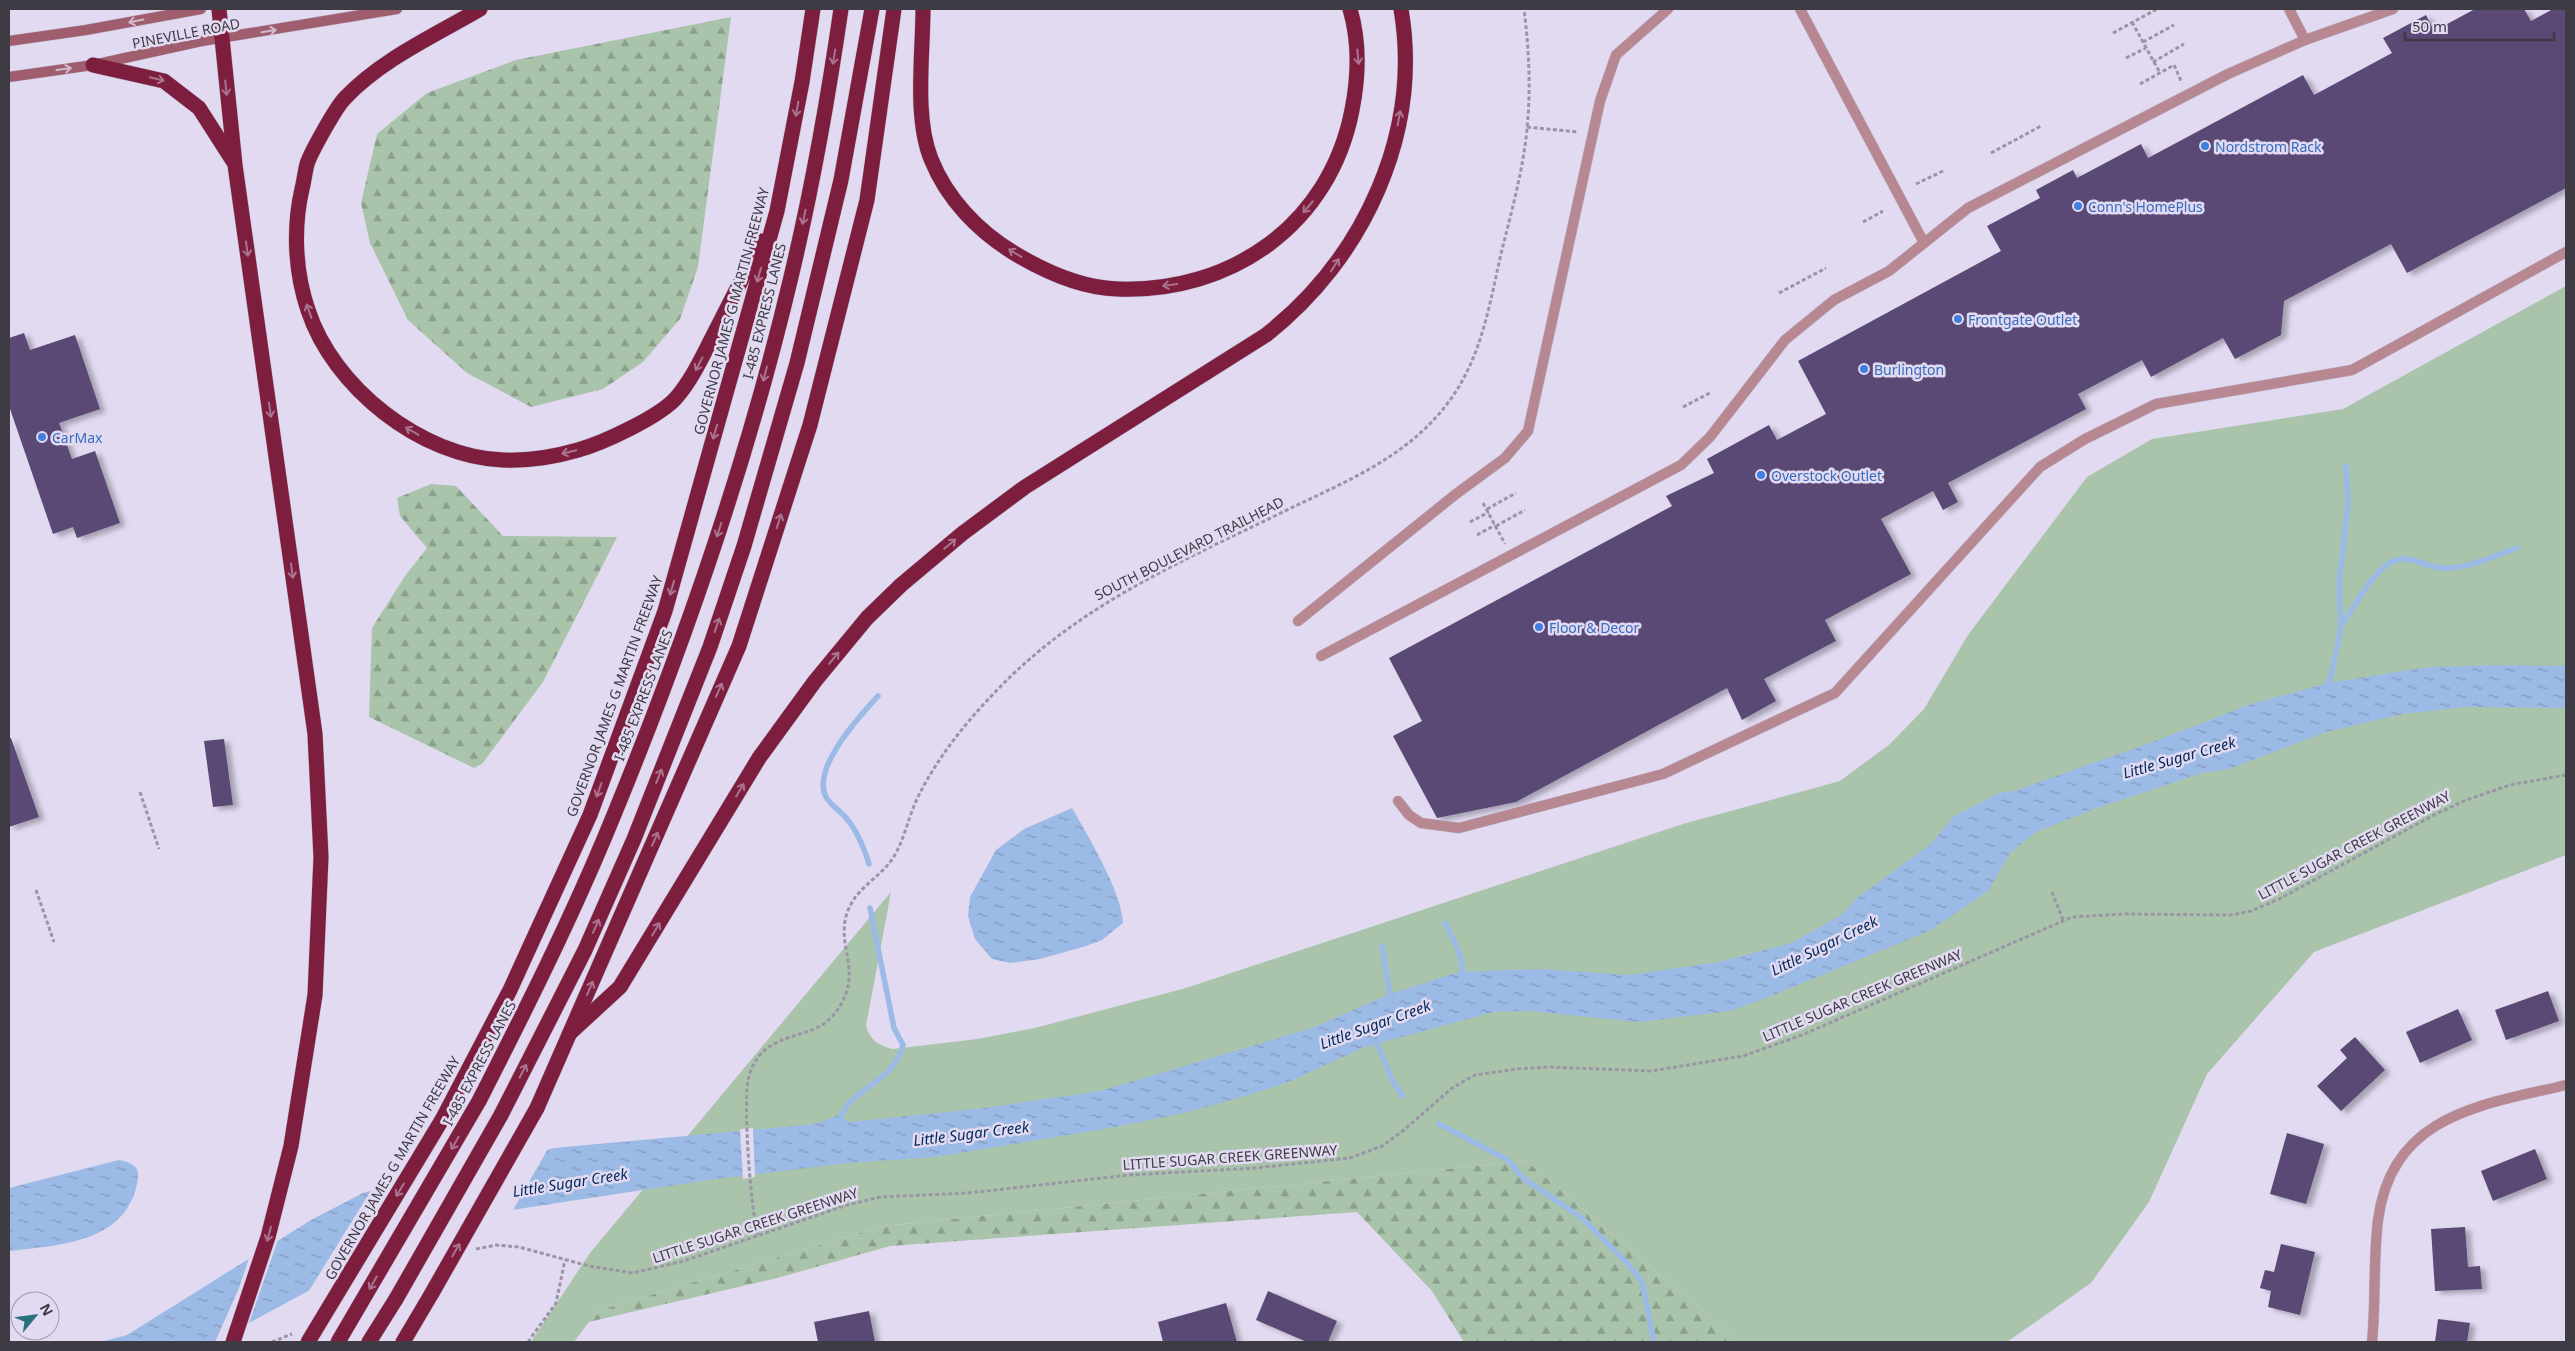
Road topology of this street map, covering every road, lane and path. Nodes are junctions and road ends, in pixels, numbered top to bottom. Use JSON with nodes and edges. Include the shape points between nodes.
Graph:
{"nodes":[{"id":1,"x":201,"y":9,"type":"edge"},
{"id":2,"x":219,"y":9,"type":"edge"},
{"id":3,"x":397,"y":9,"type":"edge"},
{"id":4,"x":480,"y":9,"type":"edge"},
{"id":5,"x":813,"y":9,"type":"edge"},
{"id":6,"x":841,"y":9,"type":"edge"},
{"id":7,"x":872,"y":9,"type":"edge"},
{"id":8,"x":894,"y":9,"type":"edge"},
{"id":9,"x":923,"y":9,"type":"edge"},
{"id":10,"x":1350,"y":9,"type":"edge"},
{"id":11,"x":1401,"y":9,"type":"edge"},
{"id":12,"x":1524,"y":9,"type":"edge"},
{"id":13,"x":1668,"y":9,"type":"edge"},
{"id":14,"x":1800,"y":9,"type":"edge"},
{"id":15,"x":2157,"y":9,"type":"edge"},
{"id":16,"x":2289,"y":9,"type":"edge"},
{"id":17,"x":2393,"y":9,"type":"edge"},
{"id":18,"x":2132,"y":22,"type":"junction"},
{"id":19,"x":2174,"y":25,"type":"dead end"},
{"id":20,"x":2113,"y":33,"type":"dead end"},
{"id":21,"x":221,"y":40,"type":"junction"},
{"id":22,"x":2305,"y":40,"type":"junction"},
{"id":23,"x":9,"y":41,"type":"edge"},
{"id":24,"x":2143,"y":42,"type":"junction"},
{"id":25,"x":2184,"y":44,"type":"dead end"},
{"id":26,"x":2146,"y":48,"type":"junction"},
{"id":27,"x":2126,"y":58,"type":"dead end"},
{"id":28,"x":2153,"y":62,"type":"junction"},
{"id":29,"x":92,"y":65,"type":"junction"},
{"id":30,"x":2160,"y":73,"type":"junction"},
{"id":31,"x":9,"y":77,"type":"edge"},
{"id":32,"x":2140,"y":84,"type":"dead end"},
{"id":33,"x":2184,"y":96,"type":"junction"},
{"id":34,"x":2042,"y":126,"type":"dead end"},
{"id":35,"x":1528,"y":127,"type":"junction"},
{"id":36,"x":1574,"y":131,"type":"dead end"},
{"id":37,"x":1991,"y":153,"type":"dead end"},
{"id":38,"x":235,"y":165,"type":"junction"},
{"id":39,"x":1943,"y":170,"type":"dead end"},
{"id":40,"x":1916,"y":184,"type":"dead end"},
{"id":41,"x":777,"y":211,"type":"junction"},
{"id":42,"x":1883,"y":211,"type":"dead end"},
{"id":43,"x":1863,"y":222,"type":"dead end"},
{"id":44,"x":1924,"y":243,"type":"junction"},
{"id":45,"x":2566,"y":252,"type":"edge"},
{"id":46,"x":1826,"y":268,"type":"dead end"},
{"id":47,"x":1779,"y":293,"type":"dead end"},
{"id":48,"x":1710,"y":393,"type":"dead end"},
{"id":49,"x":1683,"y":407,"type":"dead end"},
{"id":50,"x":1516,"y":493,"type":"dead end"},
{"id":51,"x":1483,"y":503,"type":"dead end"},
{"id":52,"x":1488,"y":510,"type":"junction"},
{"id":53,"x":1525,"y":510,"type":"dead end"},
{"id":54,"x":1470,"y":522,"type":"dead end"},
{"id":55,"x":1496,"y":526,"type":"junction"},
{"id":56,"x":1477,"y":535,"type":"dead end"},
{"id":57,"x":1511,"y":554,"type":"junction"},
{"id":58,"x":1298,"y":621,"type":"dead end"},
{"id":59,"x":1321,"y":656,"type":"dead end"},
{"id":60,"x":2566,"y":775,"type":"edge"},
{"id":61,"x":140,"y":792,"type":"dead end"},
{"id":62,"x":1398,"y":801,"type":"dead end"},
{"id":63,"x":159,"y":849,"type":"dead end"},
{"id":64,"x":36,"y":890,"type":"dead end"},
{"id":65,"x":2052,"y":892,"type":"dead end"},
{"id":66,"x":2063,"y":920,"type":"junction"},
{"id":67,"x":54,"y":942,"type":"dead end"},
{"id":68,"x":570,"y":1033,"type":"junction"},
{"id":69,"x":2566,"y":1085,"type":"edge"},
{"id":70,"x":758,"y":1235,"type":"junction"},
{"id":71,"x":472,"y":1251,"type":"dead end"},
{"id":72,"x":566,"y":1260,"type":"junction"},
{"id":73,"x":294,"y":1334,"type":"dead end"},
{"id":74,"x":233,"y":1342,"type":"edge"},
{"id":75,"x":272,"y":1342,"type":"edge"},
{"id":76,"x":308,"y":1342,"type":"edge"},
{"id":77,"x":338,"y":1342,"type":"edge"},
{"id":78,"x":369,"y":1342,"type":"edge"},
{"id":79,"x":403,"y":1342,"type":"edge"},
{"id":80,"x":528,"y":1342,"type":"edge"},
{"id":81,"x":2372,"y":1342,"type":"edge"}],
"edges":[{"from":1,"to":23,"type":"main road","name":"PINEVILLE ROAD","one_way":true},
{"from":2,"to":21,"type":"highway"},
{"from":21,"to":3,"type":"main road","name":"PINEVILLE ROAD","one_way":true},
{"from":41,"to":4,"type":"highway","one_way":true,"via":[[696,369],[674,399],[630,428],[597,445],[540,459],[502,460],[473,456],[429,442],[404,427],[372,404],[345,376],[308,312],[296,242],[298,208],[308,162],[343,100],[381,66]]},
{"from":5,"to":41,"type":"highway","name":"GOVERNOR JAMES G MARTIN FREEWAY","one_way":true},
{"from":6,"to":77,"type":"highway","name":"I-485 EXPRESS LANES","one_way":true,"bridge":true,"via":[[814,167],[791,276],[760,395],[700,588],[610,824],[540,981],[479,1100]]},
{"from":78,"to":7,"type":"highway","one_way":true,"bridge":true,"via":[[501,1115],[592,933],[634,840],[713,638],[744,546],[797,363],[841,180]]},
{"from":68,"to":8,"type":"highway","one_way":true,"via":[[739,646],[810,425],[867,200]]},
{"from":10,"to":9,"type":"highway","one_way":true,"via":[[1359,62],[1347,136],[1336,164],[1308,208],[1280,237],[1242,264],[1210,277],[1150,288],[1116,290],[1080,283],[1027,261],[995,241],[956,204],[931,159],[925,137]]},
{"from":68,"to":11,"type":"highway","one_way":true,"via":[[620,987],[759,758],[815,681],[867,618],[901,586],[1025,487],[1266,335],[1290,317],[1318,288],[1365,220],[1376,199],[1393,148],[1404,92],[1406,57]]},
{"from":12,"to":35,"type":"path","name":"SOUTH BOULEVARD TRAILHEAD","via":[[1529,66]]},
{"from":13,"to":58,"type":"street","via":[[1616,55],[1600,101],[1528,431],[1505,458]]},
{"from":14,"to":44,"type":"street"},
{"from":15,"to":18,"type":"path"},
{"from":16,"to":22,"type":"street"},
{"from":17,"to":22,"type":"street"},
{"from":18,"to":20,"type":"path"},
{"from":18,"to":24,"type":"path"},
{"from":19,"to":24,"type":"path"},
{"from":21,"to":29,"type":"main road","name":"PINEVILLE ROAD"},
{"from":21,"to":38,"type":"highway","one_way":true},
{"from":22,"to":33,"type":"street"},
{"from":24,"to":26,"type":"path"},
{"from":25,"to":28,"type":"path"},
{"from":26,"to":27,"type":"path"},
{"from":26,"to":28,"type":"path"},
{"from":28,"to":30,"type":"path"},
{"from":31,"to":29,"type":"main road","name":"PINEVILLE ROAD","one_way":true},
{"from":29,"to":38,"type":"highway","one_way":true,"via":[[164,81],[199,108]]},
{"from":30,"to":32,"type":"path"},
{"from":30,"to":33,"type":"path","via":[[2174,65],[2181,77]]},
{"from":33,"to":44,"type":"street","via":[[1968,208]]},
{"from":34,"to":37,"type":"path"},
{"from":35,"to":36,"type":"path"},
{"from":35,"to":70,"type":"path","name":"SOUTH BOULEVARD TRAILHEAD","via":[[1522,168],[1482,337],[1465,376],[1447,404],[1420,433],[1388,459],[1158,573],[1108,600],[1056,635],[1005,682],[956,739],[928,779],[891,861],[860,890],[846,916],[850,976],[839,1009],[828,1022],[813,1031],[777,1042],[765,1051],[751,1070],[746,1088],[753,1216]]},
{"from":38,"to":74,"type":"highway","one_way":true,"via":[[315,734],[321,857],[315,995],[291,1146],[258,1272]]},
{"from":39,"to":40,"type":"path"},
{"from":41,"to":76,"type":"highway","name":"GOVERNOR JAMES G MARTIN FREEWAY","one_way":true,"bridge":true,"via":[[662,620],[590,815],[513,983],[444,1118]]},
{"from":42,"to":43,"type":"path"},
{"from":44,"to":57,"type":"street","via":[[1889,271],[1834,300],[1785,340],[1710,437],[1680,465]]},
{"from":45,"to":62,"type":"street","via":[[2352,370],[2156,404],[2085,439],[2040,467],[1835,693],[1700,757],[1663,774],[1459,828],[1421,823],[1409,815]]},
{"from":46,"to":47,"type":"path"},
{"from":48,"to":49,"type":"path"},
{"from":50,"to":52,"type":"path"},
{"from":51,"to":52,"type":"path"},
{"from":52,"to":54,"type":"path"},
{"from":52,"to":55,"type":"path"},
{"from":53,"to":55,"type":"path"},
{"from":55,"to":56,"type":"path"},
{"from":55,"to":57,"type":"path"},
{"from":57,"to":59,"type":"street"},
{"from":60,"to":66,"type":"path","name":"LITTLE SUGAR CREEK GREENWAY","via":[[2510,785],[2466,800],[2252,911],[2224,915],[2082,915]]},
{"from":61,"to":63,"type":"path"},
{"from":64,"to":67,"type":"path"},
{"from":65,"to":66,"type":"path"},
{"from":66,"to":70,"type":"path","name":"LITTLE SUGAR CREEK GREENWAY","via":[[1802,1035],[1743,1056],[1651,1071],[1548,1067],[1475,1075],[1452,1088],[1382,1146],[1350,1158],[1129,1175],[968,1193],[880,1197]]},
{"from":79,"to":68,"type":"highway","one_way":true,"bridge":true,"via":[[538,1108]]},
{"from":69,"to":81,"type":"street","via":[[2460,1112],[2436,1124],[2410,1148],[2394,1170],[2378,1221]]},
{"from":70,"to":72,"type":"path","name":"LITTLE SUGAR CREEK GREENWAY","via":[[645,1272],[608,1270]]},
{"from":71,"to":72,"type":"path","name":"LITTLE SUGAR CREEK GREENWAY","via":[[502,1244]]},
{"from":72,"to":80,"type":"path","via":[[556,1303]]},
{"from":73,"to":75,"type":"path"}]}
